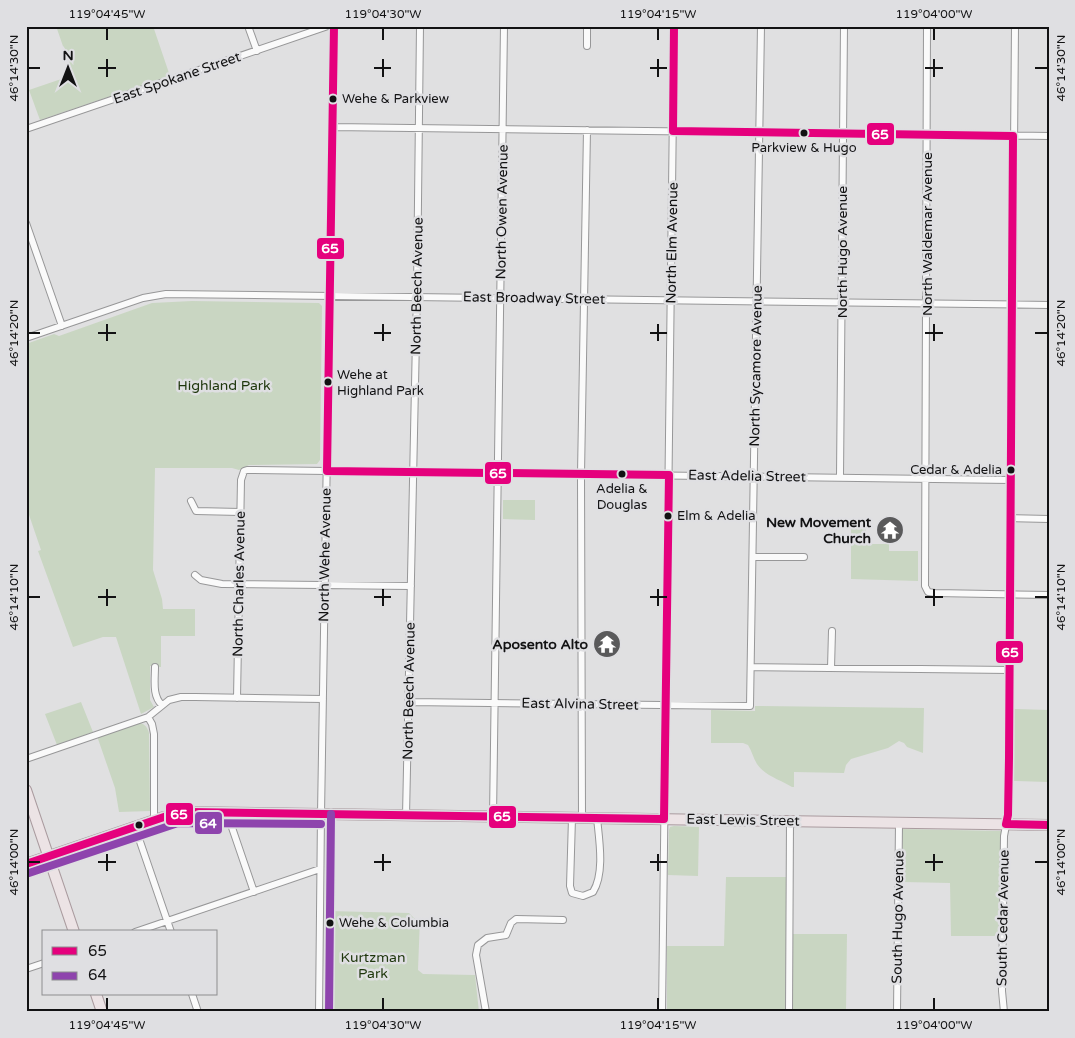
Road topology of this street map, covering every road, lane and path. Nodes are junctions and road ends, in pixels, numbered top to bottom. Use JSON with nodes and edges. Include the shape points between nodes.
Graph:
{"nodes":[{"id":1,"x":248,"y":26,"type":"edge"},
{"id":2,"x":328,"y":26,"type":"edge"},
{"id":3,"x":334,"y":26,"type":"edge"},
{"id":4,"x":420,"y":26,"type":"edge"},
{"id":5,"x":504,"y":26,"type":"edge"},
{"id":6,"x":587,"y":26,"type":"edge"},
{"id":7,"x":674,"y":26,"type":"edge"},
{"id":8,"x":761,"y":26,"type":"edge"},
{"id":9,"x":844,"y":26,"type":"edge"},
{"id":10,"x":927,"y":26,"type":"edge"},
{"id":11,"x":1015,"y":26,"type":"edge"},
{"id":12,"x":587,"y":46,"type":"dead end"},
{"id":13,"x":257,"y":51,"type":"junction"},
{"id":14,"x":332,"y":127,"type":"junction"},
{"id":15,"x":420,"y":128,"type":"junction"},
{"id":16,"x":26,"y":129,"type":"edge"},
{"id":17,"x":503,"y":129,"type":"junction"},
{"id":18,"x":588,"y":130,"type":"junction"},
{"id":19,"x":673,"y":131,"type":"junction"},
{"id":20,"x":760,"y":132,"type":"junction"},
{"id":21,"x":843,"y":133,"type":"junction"},
{"id":22,"x":927,"y":134,"type":"junction"},
{"id":23,"x":1013,"y":136,"type":"junction"},
{"id":24,"x":1049,"y":136,"type":"edge"},
{"id":25,"x":26,"y":223,"type":"edge"},
{"id":26,"x":330,"y":296,"type":"junction"},
{"id":27,"x":417,"y":297,"type":"junction"},
{"id":28,"x":501,"y":298,"type":"junction"},
{"id":29,"x":584,"y":299,"type":"junction"},
{"id":30,"x":671,"y":300,"type":"junction"},
{"id":31,"x":757,"y":301,"type":"junction"},
{"id":32,"x":842,"y":302,"type":"junction"},
{"id":33,"x":926,"y":303,"type":"junction"},
{"id":34,"x":1012,"y":304,"type":"junction"},
{"id":35,"x":1049,"y":305,"type":"edge"},
{"id":36,"x":62,"y":326,"type":"junction"},
{"id":37,"x":26,"y":338,"type":"edge"},
{"id":38,"x":244,"y":471,"type":"joint"},
{"id":39,"x":327,"y":471,"type":"junction"},
{"id":40,"x":413,"y":472,"type":"junction"},
{"id":41,"x":498,"y":473,"type":"junction"},
{"id":42,"x":581,"y":474,"type":"junction"},
{"id":43,"x":669,"y":475,"type":"junction"},
{"id":44,"x":754,"y":476,"type":"junction"},
{"id":45,"x":840,"y":477,"type":"junction"},
{"id":46,"x":926,"y":478,"type":"junction"},
{"id":47,"x":1011,"y":480,"type":"junction"},
{"id":48,"x":190,"y":501,"type":"dead end"},
{"id":49,"x":240,"y":512,"type":"junction"},
{"id":50,"x":1011,"y":518,"type":"junction"},
{"id":51,"x":1049,"y":518,"type":"edge"},
{"id":52,"x":754,"y":557,"type":"junction"},
{"id":53,"x":804,"y":557,"type":"dead end"},
{"id":54,"x":195,"y":575,"type":"dead end"},
{"id":55,"x":238,"y":584,"type":"junction"},
{"id":56,"x":325,"y":585,"type":"junction"},
{"id":57,"x":411,"y":586,"type":"junction"},
{"id":58,"x":1010,"y":594,"type":"junction"},
{"id":59,"x":1049,"y":595,"type":"edge"},
{"id":60,"x":832,"y":631,"type":"dead end"},
{"id":61,"x":154,"y":667,"type":"dead end"},
{"id":62,"x":751,"y":667,"type":"junction"},
{"id":63,"x":831,"y":668,"type":"junction"},
{"id":64,"x":1010,"y":670,"type":"junction"},
{"id":65,"x":237,"y":698,"type":"junction"},
{"id":66,"x":323,"y":699,"type":"junction"},
{"id":67,"x":409,"y":702,"type":"junction"},
{"id":68,"x":494,"y":703,"type":"junction"},
{"id":69,"x":581,"y":704,"type":"junction"},
{"id":70,"x":162,"y":705,"type":"junction"},
{"id":71,"x":666,"y":705,"type":"junction"},
{"id":72,"x":750,"y":706,"type":"joint"},
{"id":73,"x":148,"y":717,"type":"junction"},
{"id":74,"x":26,"y":759,"type":"edge"},
{"id":75,"x":26,"y":790,"type":"edge"},
{"id":76,"x":227,"y":813,"type":"junction"},
{"id":77,"x":321,"y":814,"type":"junction"},
{"id":78,"x":406,"y":816,"type":"junction"},
{"id":79,"x":493,"y":817,"type":"junction"},
{"id":80,"x":577,"y":818,"type":"junction"},
{"id":81,"x":597,"y":818,"type":"junction"},
{"id":82,"x":664,"y":819,"type":"junction"},
{"id":83,"x":154,"y":820,"type":"junction"},
{"id":84,"x":790,"y":821,"type":"junction"},
{"id":85,"x":899,"y":822,"type":"junction"},
{"id":86,"x":1006,"y":824,"type":"junction"},
{"id":87,"x":1049,"y":825,"type":"edge"},
{"id":88,"x":134,"y":827,"type":"junction"},
{"id":89,"x":49,"y":857,"type":"junction"},
{"id":90,"x":26,"y":864,"type":"edge"},
{"id":91,"x":320,"y":869,"type":"junction"},
{"id":92,"x":254,"y":892,"type":"junction"},
{"id":93,"x":563,"y":920,"type":"dead end"},
{"id":94,"x":167,"y":921,"type":"junction"},
{"id":95,"x":73,"y":930,"type":"edge"},
{"id":96,"x":141,"y":930,"type":"edge"},
{"id":97,"x":170,"y":930,"type":"edge"},
{"id":98,"x":42,"y":964,"type":"edge"},
{"id":99,"x":26,"y":968,"type":"edge"},
{"id":100,"x":97,"y":996,"type":"edge"},
{"id":101,"x":193,"y":996,"type":"edge"},
{"id":102,"x":102,"y":1012,"type":"edge"},
{"id":103,"x":198,"y":1012,"type":"edge"},
{"id":104,"x":319,"y":1012,"type":"edge"},
{"id":105,"x":486,"y":1012,"type":"edge"},
{"id":106,"x":662,"y":1012,"type":"edge"},
{"id":107,"x":789,"y":1012,"type":"edge"},
{"id":108,"x":897,"y":1012,"type":"edge"},
{"id":109,"x":1004,"y":1012,"type":"edge"}],
"edges":[{"from":1,"to":13,"type":"street"},
{"from":2,"to":13,"type":"street","name":"East Spokane Street"},
{"from":3,"to":14,"type":"street","name":"North Wehe Avenue"},
{"from":4,"to":15,"type":"street","name":"North Beech Avenue"},
{"from":5,"to":17,"type":"street","name":"North Owen Avenue"},
{"from":6,"to":12,"type":"street"},
{"from":7,"to":19,"type":"street","name":"North Elm Avenue"},
{"from":8,"to":20,"type":"street","name":"North Sycamore Avenue"},
{"from":9,"to":21,"type":"street","name":"North Hugo Avenue"},
{"from":10,"to":22,"type":"street","name":"North Waldemar Avenue"},
{"from":11,"to":23,"type":"street","name":"South Cedar Avenue"},
{"from":13,"to":16,"type":"street","name":"East Spokane Street"},
{"from":14,"to":15,"type":"street"},
{"from":14,"to":26,"type":"street","name":"North Wehe Avenue"},
{"from":15,"to":17,"type":"street"},
{"from":15,"to":27,"type":"street","name":"North Beech Avenue"},
{"from":17,"to":18,"type":"street"},
{"from":17,"to":28,"type":"street","name":"North Owen Avenue"},
{"from":18,"to":19,"type":"street"},
{"from":18,"to":29,"type":"street"},
{"from":19,"to":20,"type":"street"},
{"from":19,"to":30,"type":"street","name":"North Elm Avenue"},
{"from":20,"to":21,"type":"street"},
{"from":20,"to":31,"type":"street","name":"North Sycamore Avenue"},
{"from":21,"to":22,"type":"street"},
{"from":21,"to":32,"type":"street","name":"North Hugo Avenue"},
{"from":22,"to":23,"type":"street"},
{"from":22,"to":33,"type":"street","name":"North Waldemar Avenue"},
{"from":23,"to":24,"type":"street"},
{"from":23,"to":34,"type":"street","name":"South Cedar Avenue"},
{"from":25,"to":36,"type":"street"},
{"from":26,"to":27,"type":"street","name":"East Broadway Street"},
{"from":26,"to":36,"type":"street","name":"East Broadway Street","via":[[160,294]]},
{"from":26,"to":39,"type":"street","name":"North Wehe Avenue"},
{"from":27,"to":28,"type":"street","name":"East Broadway Street"},
{"from":27,"to":40,"type":"street","name":"North Beech Avenue"},
{"from":28,"to":29,"type":"street","name":"East Broadway Street"},
{"from":28,"to":41,"type":"street","name":"North Owen Avenue"},
{"from":29,"to":30,"type":"street","name":"East Broadway Street"},
{"from":29,"to":42,"type":"street"},
{"from":30,"to":31,"type":"street","name":"East Broadway Street"},
{"from":30,"to":43,"type":"street","name":"North Elm Avenue"},
{"from":31,"to":32,"type":"street","name":"East Broadway Street"},
{"from":31,"to":44,"type":"street","name":"North Sycamore Avenue"},
{"from":32,"to":33,"type":"street","name":"East Broadway Street"},
{"from":32,"to":45,"type":"street","name":"North Hugo Avenue"},
{"from":33,"to":34,"type":"street","name":"East Broadway Street"},
{"from":33,"to":46,"type":"street","name":"North Waldemar Avenue"},
{"from":34,"to":35,"type":"street","name":"East Broadway Street"},
{"from":34,"to":47,"type":"street","name":"South Cedar Avenue"},
{"from":36,"to":37,"type":"street","name":"East Broadway Street"},
{"from":38,"to":39,"type":"street","name":"East Adelia Street"},
{"from":38,"to":49,"type":"street","name":"North Charles Avenue","via":[[240,480]]},
{"from":39,"to":40,"type":"street","name":"East Adelia Street"},
{"from":39,"to":56,"type":"street","name":"North Wehe Avenue"},
{"from":40,"to":41,"type":"street","name":"East Adelia Street"},
{"from":40,"to":57,"type":"street","name":"North Beech Avenue"},
{"from":41,"to":42,"type":"street","name":"East Adelia Street"},
{"from":41,"to":68,"type":"street","name":"North Owen Avenue"},
{"from":42,"to":43,"type":"street","name":"East Adelia Street"},
{"from":42,"to":69,"type":"street"},
{"from":43,"to":44,"type":"street","name":"East Adelia Street"},
{"from":43,"to":71,"type":"street","name":"North Elm Avenue"},
{"from":44,"to":45,"type":"street","name":"East Adelia Street"},
{"from":44,"to":52,"type":"street","name":"North Sycamore Avenue"},
{"from":45,"to":46,"type":"street","name":"East Adelia Street"},
{"from":46,"to":47,"type":"street","name":"East Adelia Street"},
{"from":46,"to":58,"type":"street","name":"North Waldemar Avenue","via":[[925,586],[928,592]]},
{"from":47,"to":50,"type":"street","name":"South Cedar Avenue"},
{"from":48,"to":49,"type":"street","via":[[196,511]]},
{"from":49,"to":55,"type":"street","name":"North Charles Avenue"},
{"from":50,"to":51,"type":"street"},
{"from":50,"to":58,"type":"street","name":"South Cedar Avenue"},
{"from":52,"to":53,"type":"street"},
{"from":52,"to":62,"type":"street","name":"North Sycamore Avenue"},
{"from":54,"to":55,"type":"street","via":[[210,582]]},
{"from":55,"to":56,"type":"street"},
{"from":55,"to":65,"type":"street","name":"North Charles Avenue"},
{"from":56,"to":57,"type":"street"},
{"from":56,"to":66,"type":"street","name":"North Wehe Avenue"},
{"from":57,"to":67,"type":"street","name":"North Beech Avenue"},
{"from":58,"to":59,"type":"street"},
{"from":58,"to":64,"type":"street","name":"South Cedar Avenue"},
{"from":60,"to":63,"type":"street"},
{"from":61,"to":70,"type":"street","via":[[155,694]]},
{"from":62,"to":63,"type":"street"},
{"from":62,"to":72,"type":"street","name":"North Sycamore Avenue"},
{"from":63,"to":64,"type":"street"},
{"from":64,"to":86,"type":"street","name":"South Cedar Avenue"},
{"from":65,"to":66,"type":"street"},
{"from":65,"to":70,"type":"street","via":[[181,697]]},
{"from":66,"to":77,"type":"street","name":"North Wehe Avenue"},
{"from":67,"to":68,"type":"street","name":"East Alvina Street"},
{"from":67,"to":78,"type":"street","name":"North Beech Avenue"},
{"from":68,"to":69,"type":"street","name":"East Alvina Street"},
{"from":68,"to":79,"type":"street","name":"North Owen Avenue"},
{"from":69,"to":71,"type":"street","name":"East Alvina Street"},
{"from":69,"to":80,"type":"street"},
{"from":70,"to":73,"type":"street"},
{"from":71,"to":72,"type":"street","name":"East Alvina Street"},
{"from":71,"to":82,"type":"street","name":"North Elm Avenue"},
{"from":73,"to":74,"type":"street"},
{"from":73,"to":83,"type":"street","via":[[154,734]]},
{"from":75,"to":89,"type":"main road"},
{"from":76,"to":77,"type":"main road","name":"East Lewis Street"},
{"from":76,"to":83,"type":"main road","name":"East Lewis Street","via":[[181,813]]},
{"from":76,"to":92,"type":"street"},
{"from":77,"to":78,"type":"main road","name":"East Lewis Street"},
{"from":77,"to":91,"type":"street","name":"North Wehe Avenue"},
{"from":78,"to":79,"type":"main road","name":"East Lewis Street"},
{"from":79,"to":80,"type":"main road","name":"East Lewis Street"},
{"from":80,"to":81,"type":"main road","name":"East Lewis Street"},
{"from":80,"to":81,"type":"street","via":[[570,886],[572,893],[583,896],[594,892],[597,884],[601,852]]},
{"from":81,"to":82,"type":"main road","name":"East Lewis Street"},
{"from":82,"to":84,"type":"main road","name":"East Lewis Street"},
{"from":82,"to":106,"type":"street","name":"North Elm Avenue"},
{"from":83,"to":88,"type":"main road","name":"East Lewis Street"},
{"from":84,"to":85,"type":"main road","name":"East Lewis Street"},
{"from":84,"to":107,"type":"street"},
{"from":85,"to":86,"type":"main road","name":"East Lewis Street"},
{"from":85,"to":108,"type":"street","name":"South Hugo Avenue"},
{"from":86,"to":87,"type":"main road","name":"East Lewis Street"},
{"from":86,"to":109,"type":"street","name":"South Cedar Avenue"},
{"from":88,"to":89,"type":"main road","name":"East Lewis Street"},
{"from":88,"to":94,"type":"street"},
{"from":89,"to":90,"type":"main road","name":"East Lewis Street"},
{"from":89,"to":95,"type":"main road"},
{"from":91,"to":92,"type":"street"},
{"from":91,"to":104,"type":"street","name":"North Wehe Avenue"},
{"from":92,"to":94,"type":"street"},
{"from":93,"to":105,"type":"street","via":[[516,919],[506,935],[487,938],[478,945],[476,955]]},
{"from":94,"to":96,"type":"street"},
{"from":94,"to":97,"type":"street"},
{"from":98,"to":99,"type":"street"},
{"from":100,"to":102,"type":"main road"},
{"from":101,"to":103,"type":"street"}]}
